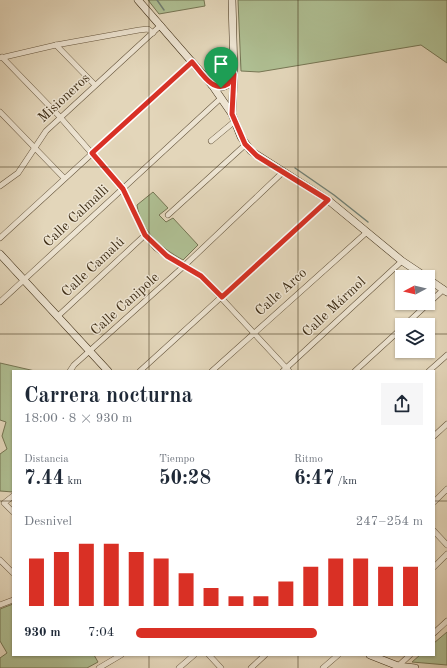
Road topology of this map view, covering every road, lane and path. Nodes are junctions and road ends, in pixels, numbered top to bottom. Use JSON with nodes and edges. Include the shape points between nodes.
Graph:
{"nodes":[{"id":1,"x":138,"y":0,"type":"edge"},
{"id":2,"x":232,"y":0,"type":"edge"},
{"id":3,"x":161,"y":25,"type":"junction"},
{"id":4,"x":152,"y":33,"type":"junction"},
{"id":5,"x":56,"y":45,"type":"junction"},
{"id":6,"x":1,"y":58,"type":"edge"},
{"id":7,"x":192,"y":62,"type":"junction"},
{"id":8,"x":234,"y":74,"type":"junction"},
{"id":9,"x":95,"y":85,"type":"junction"},
{"id":10,"x":212,"y":85,"type":"junction"},
{"id":11,"x":221,"y":98,"type":"junction"},
{"id":12,"x":0,"y":112,"type":"edge"},
{"id":13,"x":232,"y":114,"type":"junction"},
{"id":14,"x":60,"y":117,"type":"junction"},
{"id":15,"x":235,"y":121,"type":"junction"},
{"id":16,"x":211,"y":141,"type":"dead end"},
{"id":17,"x":245,"y":144,"type":"junction"},
{"id":18,"x":33,"y":148,"type":"junction"},
{"id":19,"x":92,"y":153,"type":"junction"},
{"id":20,"x":284,"y":172,"type":"junction"},
{"id":21,"x":64,"y":178,"type":"junction"},
{"id":22,"x":0,"y":186,"type":"edge"},
{"id":23,"x":123,"y":189,"type":"junction"},
{"id":24,"x":328,"y":200,"type":"junction"},
{"id":25,"x":168,"y":215,"type":"dead end"},
{"id":26,"x":367,"y":232,"type":"junction"},
{"id":27,"x":145,"y":235,"type":"junction"},
{"id":28,"x":0,"y":238,"type":"edge"},
{"id":29,"x":0,"y":254,"type":"edge"},
{"id":30,"x":402,"y":261,"type":"junction"},
{"id":31,"x":184,"y":266,"type":"junction"},
{"id":32,"x":415,"y":270,"type":"edge"},
{"id":33,"x":24,"y":281,"type":"junction"},
{"id":34,"x":435,"y":283,"type":"edge"},
{"id":35,"x":445,"y":290,"type":"edge"},
{"id":36,"x":222,"y":297,"type":"junction"},
{"id":37,"x":0,"y":302,"type":"edge"},
{"id":38,"x":58,"y":317,"type":"junction"},
{"id":39,"x":413,"y":318,"type":"edge"},
{"id":40,"x":254,"y":332,"type":"junction"},
{"id":41,"x":395,"y":334,"type":"edge"},
{"id":42,"x":89,"y":351,"type":"junction"},
{"id":43,"x":447,"y":355,"type":"edge"},
{"id":44,"x":71,"y":370,"type":"edge"},
{"id":45,"x":107,"y":370,"type":"edge"},
{"id":46,"x":141,"y":370,"type":"edge"},
{"id":47,"x":213,"y":370,"type":"edge"},
{"id":48,"x":286,"y":370,"type":"edge"},
{"id":49,"x":356,"y":370,"type":"edge"},
{"id":50,"x":430,"y":370,"type":"edge"},
{"id":51,"x":447,"y":424,"type":"edge"},
{"id":52,"x":435,"y":435,"type":"edge"},
{"id":53,"x":447,"y":489,"type":"edge"},
{"id":54,"x":12,"y":497,"type":"edge"},
{"id":55,"x":435,"y":501,"type":"edge"},
{"id":56,"x":12,"y":511,"type":"edge"},
{"id":57,"x":435,"y":532,"type":"edge"},
{"id":58,"x":447,"y":545,"type":"edge"},
{"id":59,"x":447,"y":554,"type":"edge"},
{"id":60,"x":0,"y":560,"type":"edge"},
{"id":61,"x":435,"y":565,"type":"edge"},
{"id":62,"x":12,"y":572,"type":"edge"},
{"id":63,"x":12,"y":600,"type":"edge"},
{"id":64,"x":0,"y":605,"type":"edge"},
{"id":65,"x":447,"y":621,"type":"edge"},
{"id":66,"x":435,"y":632,"type":"edge"},
{"id":67,"x":119,"y":656,"type":"edge"},
{"id":68,"x":193,"y":656,"type":"edge"},
{"id":69,"x":210,"y":656,"type":"edge"},
{"id":70,"x":264,"y":656,"type":"edge"},
{"id":71,"x":337,"y":656,"type":"edge"},
{"id":72,"x":372,"y":656,"type":"edge"},
{"id":73,"x":409,"y":656,"type":"edge"},
{"id":74,"x":397,"y":667,"type":"edge"},
{"id":75,"x":99,"y":668,"type":"edge"},
{"id":76,"x":179,"y":668,"type":"edge"},
{"id":77,"x":221,"y":668,"type":"edge"},
{"id":78,"x":252,"y":668,"type":"edge"},
{"id":79,"x":324,"y":668,"type":"edge"},
{"id":80,"x":415,"y":668,"type":"edge"}],
"edges":[{"from":1,"to":3,"type":"main road"},
{"from":2,"to":8,"type":"main road"},
{"from":3,"to":4,"type":"street","name":"Misioneros"},
{"from":3,"to":7,"type":"main road"},
{"from":4,"to":5,"type":"street","via":[[144,29]]},
{"from":4,"to":9,"type":"street","name":"Misioneros"},
{"from":5,"to":6,"type":"street"},
{"from":5,"to":9,"type":"street"},
{"from":6,"to":14,"type":"street"},
{"from":7,"to":10,"type":"main road"},
{"from":7,"to":19,"type":"street"},
{"from":8,"to":10,"type":"main road","via":[[224,87]]},
{"from":8,"to":13,"type":"main road"},
{"from":9,"to":14,"type":"street","name":"Misioneros"},
{"from":10,"to":11,"type":"main road"},
{"from":11,"to":13,"type":"main road"},
{"from":11,"to":23,"type":"street","name":"Calle Calmalli"},
{"from":12,"to":18,"type":"street"},
{"from":13,"to":15,"type":"main road"},
{"from":14,"to":18,"type":"street","name":"Misioneros"},
{"from":14,"to":19,"type":"street"},
{"from":15,"to":16,"type":"street"},
{"from":15,"to":17,"type":"main road"},
{"from":17,"to":20,"type":"main road","via":[[257,156]]},
{"from":17,"to":25,"type":"street"},
{"from":18,"to":21,"type":"street"},
{"from":18,"to":22,"type":"street","name":"Misioneros","via":[[18,173]]},
{"from":19,"to":21,"type":"street"},
{"from":19,"to":23,"type":"street"},
{"from":20,"to":24,"type":"main road"},
{"from":20,"to":31,"type":"street","name":"Calle Canipole"},
{"from":21,"to":28,"type":"street"},
{"from":23,"to":27,"type":"street"},
{"from":23,"to":33,"type":"street","name":"Calle Calmalli"},
{"from":24,"to":26,"type":"main road"},
{"from":24,"to":36,"type":"street"},
{"from":26,"to":30,"type":"main road"},
{"from":26,"to":40,"type":"street","name":"Calle Arco"},
{"from":27,"to":31,"type":"street","via":[[167,256]]},
{"from":27,"to":38,"type":"street","name":"Calle Camalú"},
{"from":29,"to":33,"type":"main road"},
{"from":30,"to":32,"type":"main road"},
{"from":30,"to":48,"type":"street","name":"Calle Mármol"},
{"from":31,"to":36,"type":"street","via":[[201,276]]},
{"from":31,"to":42,"type":"street","name":"Calle Canipole"},
{"from":33,"to":37,"type":"street","name":"Calle Calmalli"},
{"from":33,"to":38,"type":"main road"},
{"from":34,"to":35,"type":"main road"},
{"from":35,"to":39,"type":"street"},
{"from":36,"to":40,"type":"street"},
{"from":36,"to":46,"type":"street"},
{"from":38,"to":42,"type":"main road"},
{"from":40,"to":47,"type":"street","name":"Calle Arco"},
{"from":40,"to":48,"type":"street"},
{"from":41,"to":49,"type":"street"},
{"from":42,"to":44,"type":"street","name":"Calle Canipole"},
{"from":42,"to":45,"type":"main road"},
{"from":43,"to":50,"type":"street"},
{"from":51,"to":52,"type":"street"},
{"from":53,"to":55,"type":"street"},
{"from":54,"to":56,"type":"street","via":[[4,503]]},
{"from":57,"to":58,"type":"street"},
{"from":59,"to":61,"type":"street"},
{"from":60,"to":62,"type":"street"},
{"from":63,"to":64,"type":"street"},
{"from":65,"to":66,"type":"street"},
{"from":67,"to":75,"type":"street"},
{"from":68,"to":76,"type":"street"},
{"from":69,"to":77,"type":"street"},
{"from":70,"to":78,"type":"street"},
{"from":71,"to":79,"type":"street"},
{"from":72,"to":74,"type":"main road"},
{"from":73,"to":74,"type":"street"},
{"from":74,"to":80,"type":"main road"}]}
